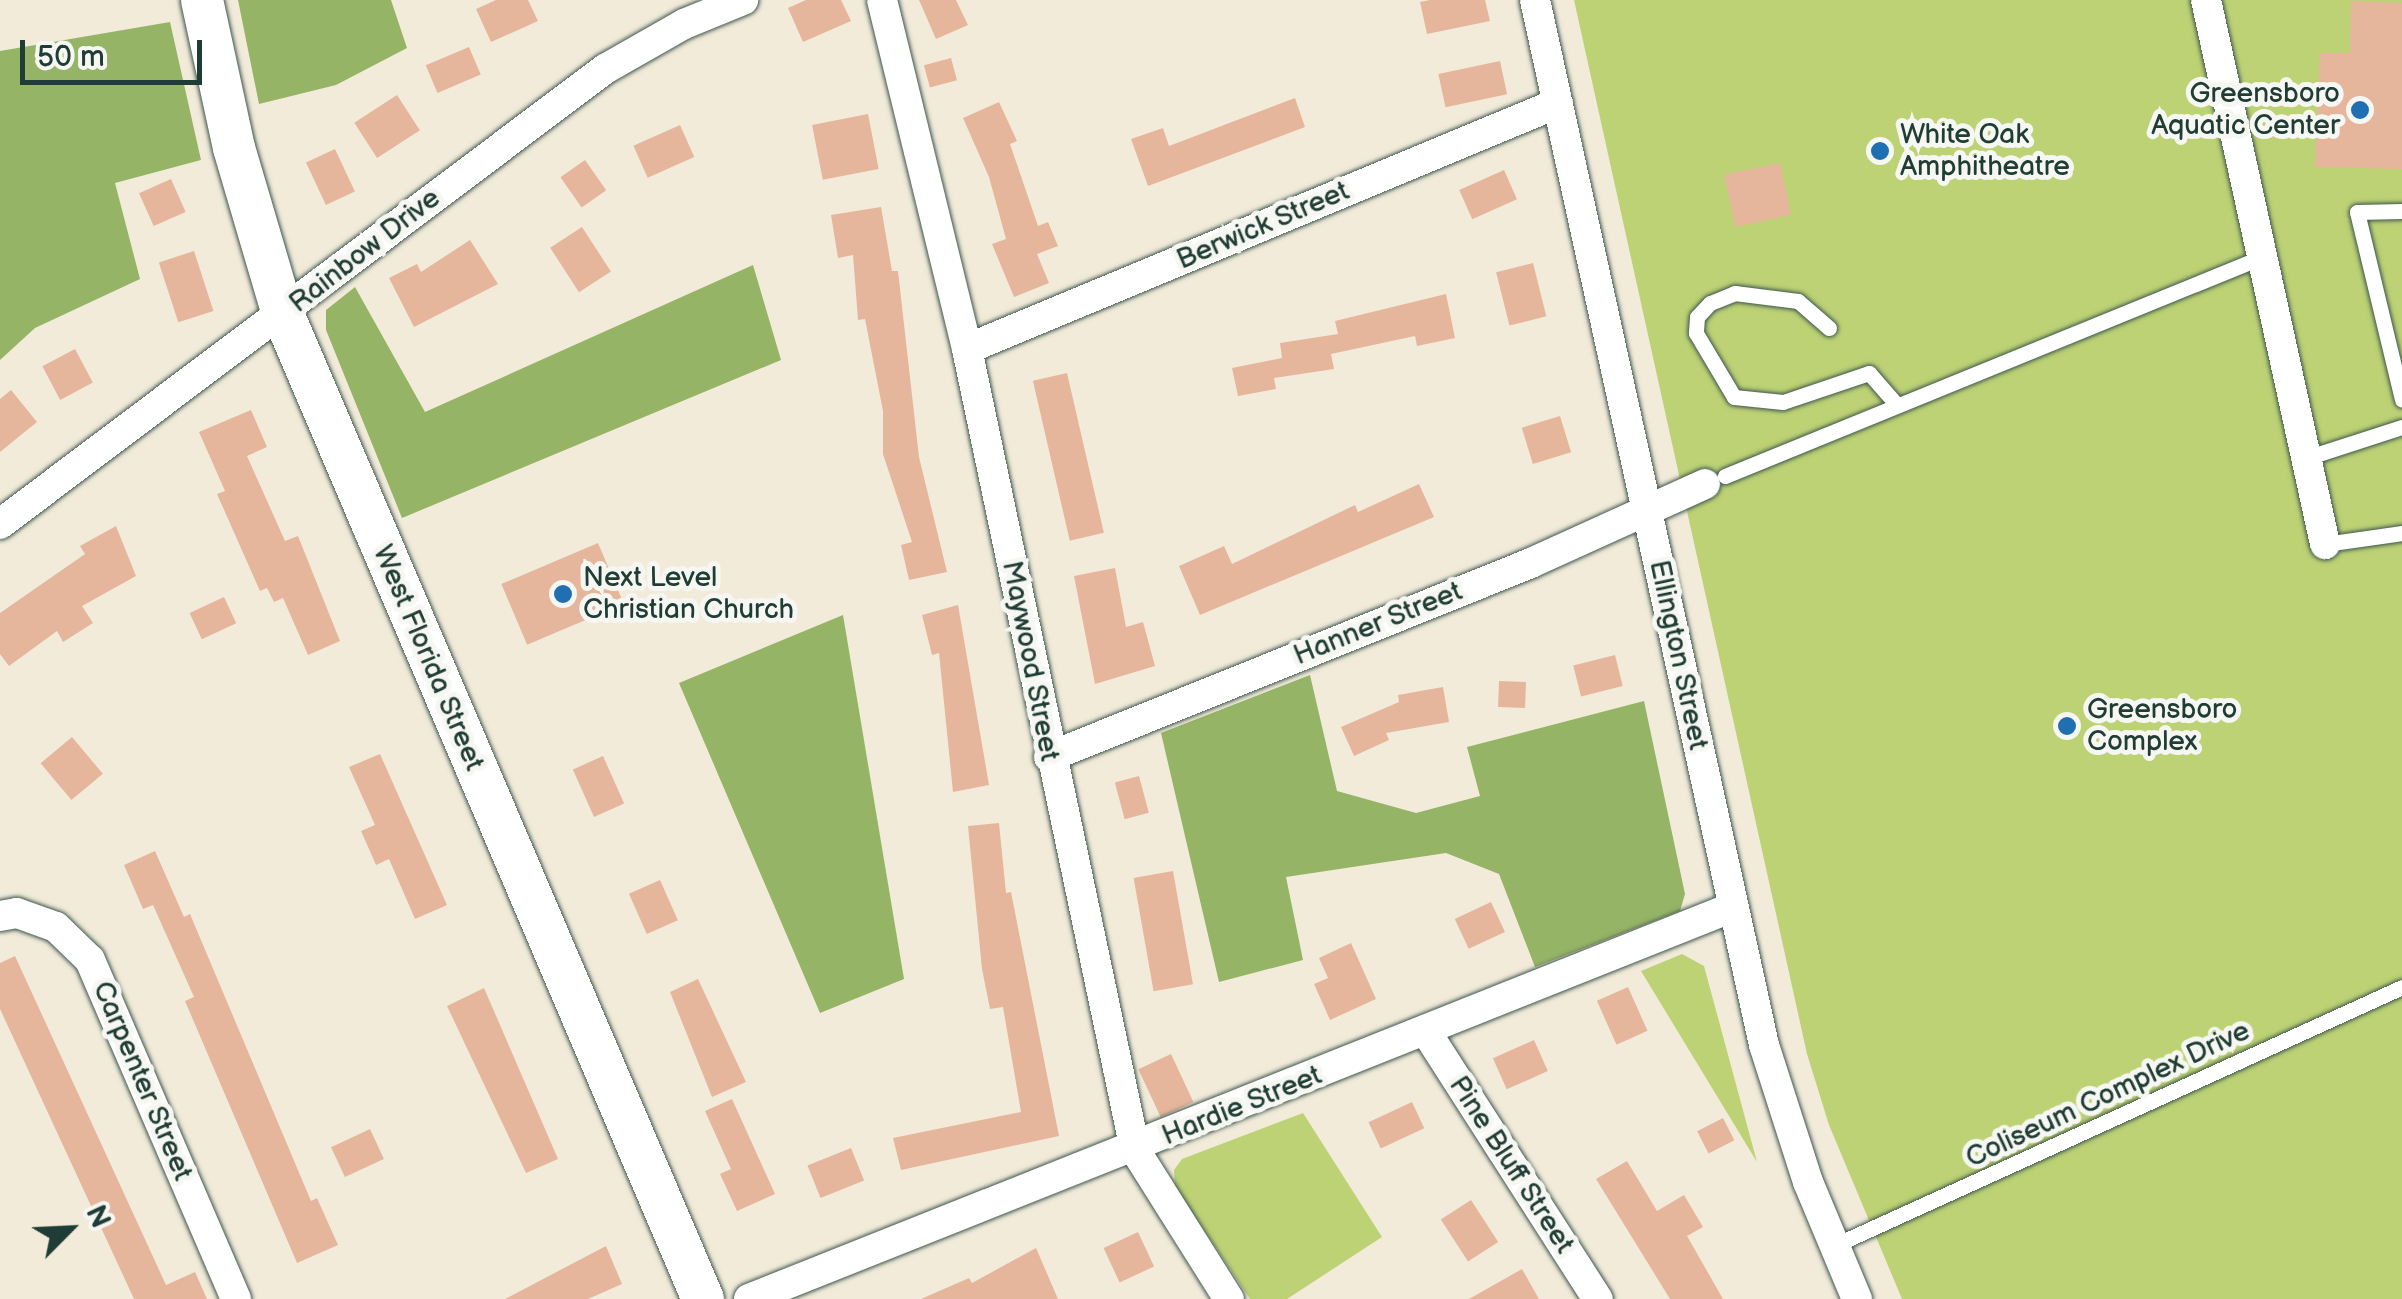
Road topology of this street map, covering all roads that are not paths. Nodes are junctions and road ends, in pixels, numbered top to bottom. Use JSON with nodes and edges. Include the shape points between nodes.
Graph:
{"nodes":[{"id":1,"x":202,"y":0,"type":"edge"},
{"id":2,"x":743,"y":0,"type":"edge"},
{"id":3,"x":882,"y":0,"type":"edge"},
{"id":4,"x":1535,"y":0,"type":"edge"},
{"id":5,"x":2206,"y":0,"type":"edge"},
{"id":6,"x":1558,"y":103,"type":"junction"},
{"id":7,"x":2402,"y":211,"type":"edge"},
{"id":8,"x":2262,"y":257,"type":"junction"},
{"id":9,"x":282,"y":314,"type":"junction"},
{"id":10,"x":1829,"y":328,"type":"dead end"},
{"id":11,"x":967,"y":349,"type":"junction"},
{"id":12,"x":2402,"y":400,"type":"edge"},
{"id":13,"x":1897,"y":405,"type":"junction"},
{"id":14,"x":2402,"y":427,"type":"edge"},
{"id":15,"x":2306,"y":458,"type":"junction"},
{"id":16,"x":1714,"y":480,"type":"joint"},
{"id":17,"x":1647,"y":509,"type":"junction"},
{"id":18,"x":0,"y":524,"type":"edge"},
{"id":19,"x":2402,"y":532,"type":"edge"},
{"id":20,"x":2326,"y":544,"type":"joint"},
{"id":21,"x":1049,"y":757,"type":"junction"},
{"id":22,"x":1733,"y":907,"type":"junction"},
{"id":23,"x":0,"y":916,"type":"edge"},
{"id":24,"x":2402,"y":987,"type":"edge"},
{"id":25,"x":1424,"y":1030,"type":"junction"},
{"id":26,"x":1135,"y":1150,"type":"junction"},
{"id":27,"x":1833,"y":1246,"type":"junction"},
{"id":28,"x":236,"y":1299,"type":"edge"},
{"id":29,"x":703,"y":1299,"type":"edge"},
{"id":30,"x":749,"y":1299,"type":"edge"},
{"id":31,"x":1229,"y":1299,"type":"edge"},
{"id":32,"x":1598,"y":1299,"type":"edge"},
{"id":33,"x":1857,"y":1299,"type":"edge"}],
"edges":[{"from":1,"to":9,"type":"main road","name":"West Florida Street","via":[[234,148]]},
{"from":2,"to":9,"type":"street","name":"Rainbow Drive","via":[[604,69]]},
{"from":3,"to":11,"type":"street","name":"Maywood Street"},
{"from":4,"to":6,"type":"street","name":"Ellington Street"},
{"from":5,"to":8,"type":"street"},
{"from":6,"to":11,"type":"street","name":"Berwick Street"},
{"from":6,"to":17,"type":"street","name":"Ellington Street"},
{"from":7,"to":12,"type":"lane","via":[[2357,212]]},
{"from":8,"to":13,"type":"lane"},
{"from":8,"to":15,"type":"street"},
{"from":9,"to":18,"type":"street","name":"Rainbow Drive"},
{"from":9,"to":29,"type":"main road","name":"West Florida Street"},
{"from":10,"to":13,"type":"lane","via":[[1798,301],[1735,293],[1710,303],[1698,316],[1696,332],[1734,397],[1783,402],[1869,373]]},
{"from":11,"to":21,"type":"street","name":"Maywood Street"},
{"from":13,"to":16,"type":"lane"},
{"from":14,"to":15,"type":"lane"},
{"from":15,"to":20,"type":"street"},
{"from":16,"to":17,"type":"street","name":"Hanner Street"},
{"from":17,"to":21,"type":"street","name":"Hanner Street","via":[[1531,563]]},
{"from":17,"to":22,"type":"street","name":"Ellington Street"},
{"from":19,"to":20,"type":"lane"},
{"from":21,"to":26,"type":"street","name":"Maywood Street"},
{"from":22,"to":25,"type":"street","name":"Hardie Street"},
{"from":22,"to":27,"type":"street","name":"Ellington Street","via":[[1764,1045]]},
{"from":23,"to":28,"type":"street","name":"Carpenter Street","via":[[18,912],[56,927],[90,960]]},
{"from":24,"to":27,"type":"lane","name":"Coliseum Complex Drive"},
{"from":25,"to":26,"type":"street","name":"Hardie Street"},
{"from":25,"to":32,"type":"street","name":"Pine Bluff Street"},
{"from":26,"to":30,"type":"street","name":"Hardie Street"},
{"from":26,"to":31,"type":"street","name":"Maywood Street"},
{"from":27,"to":33,"type":"street","name":"Ellington Street"}]}
